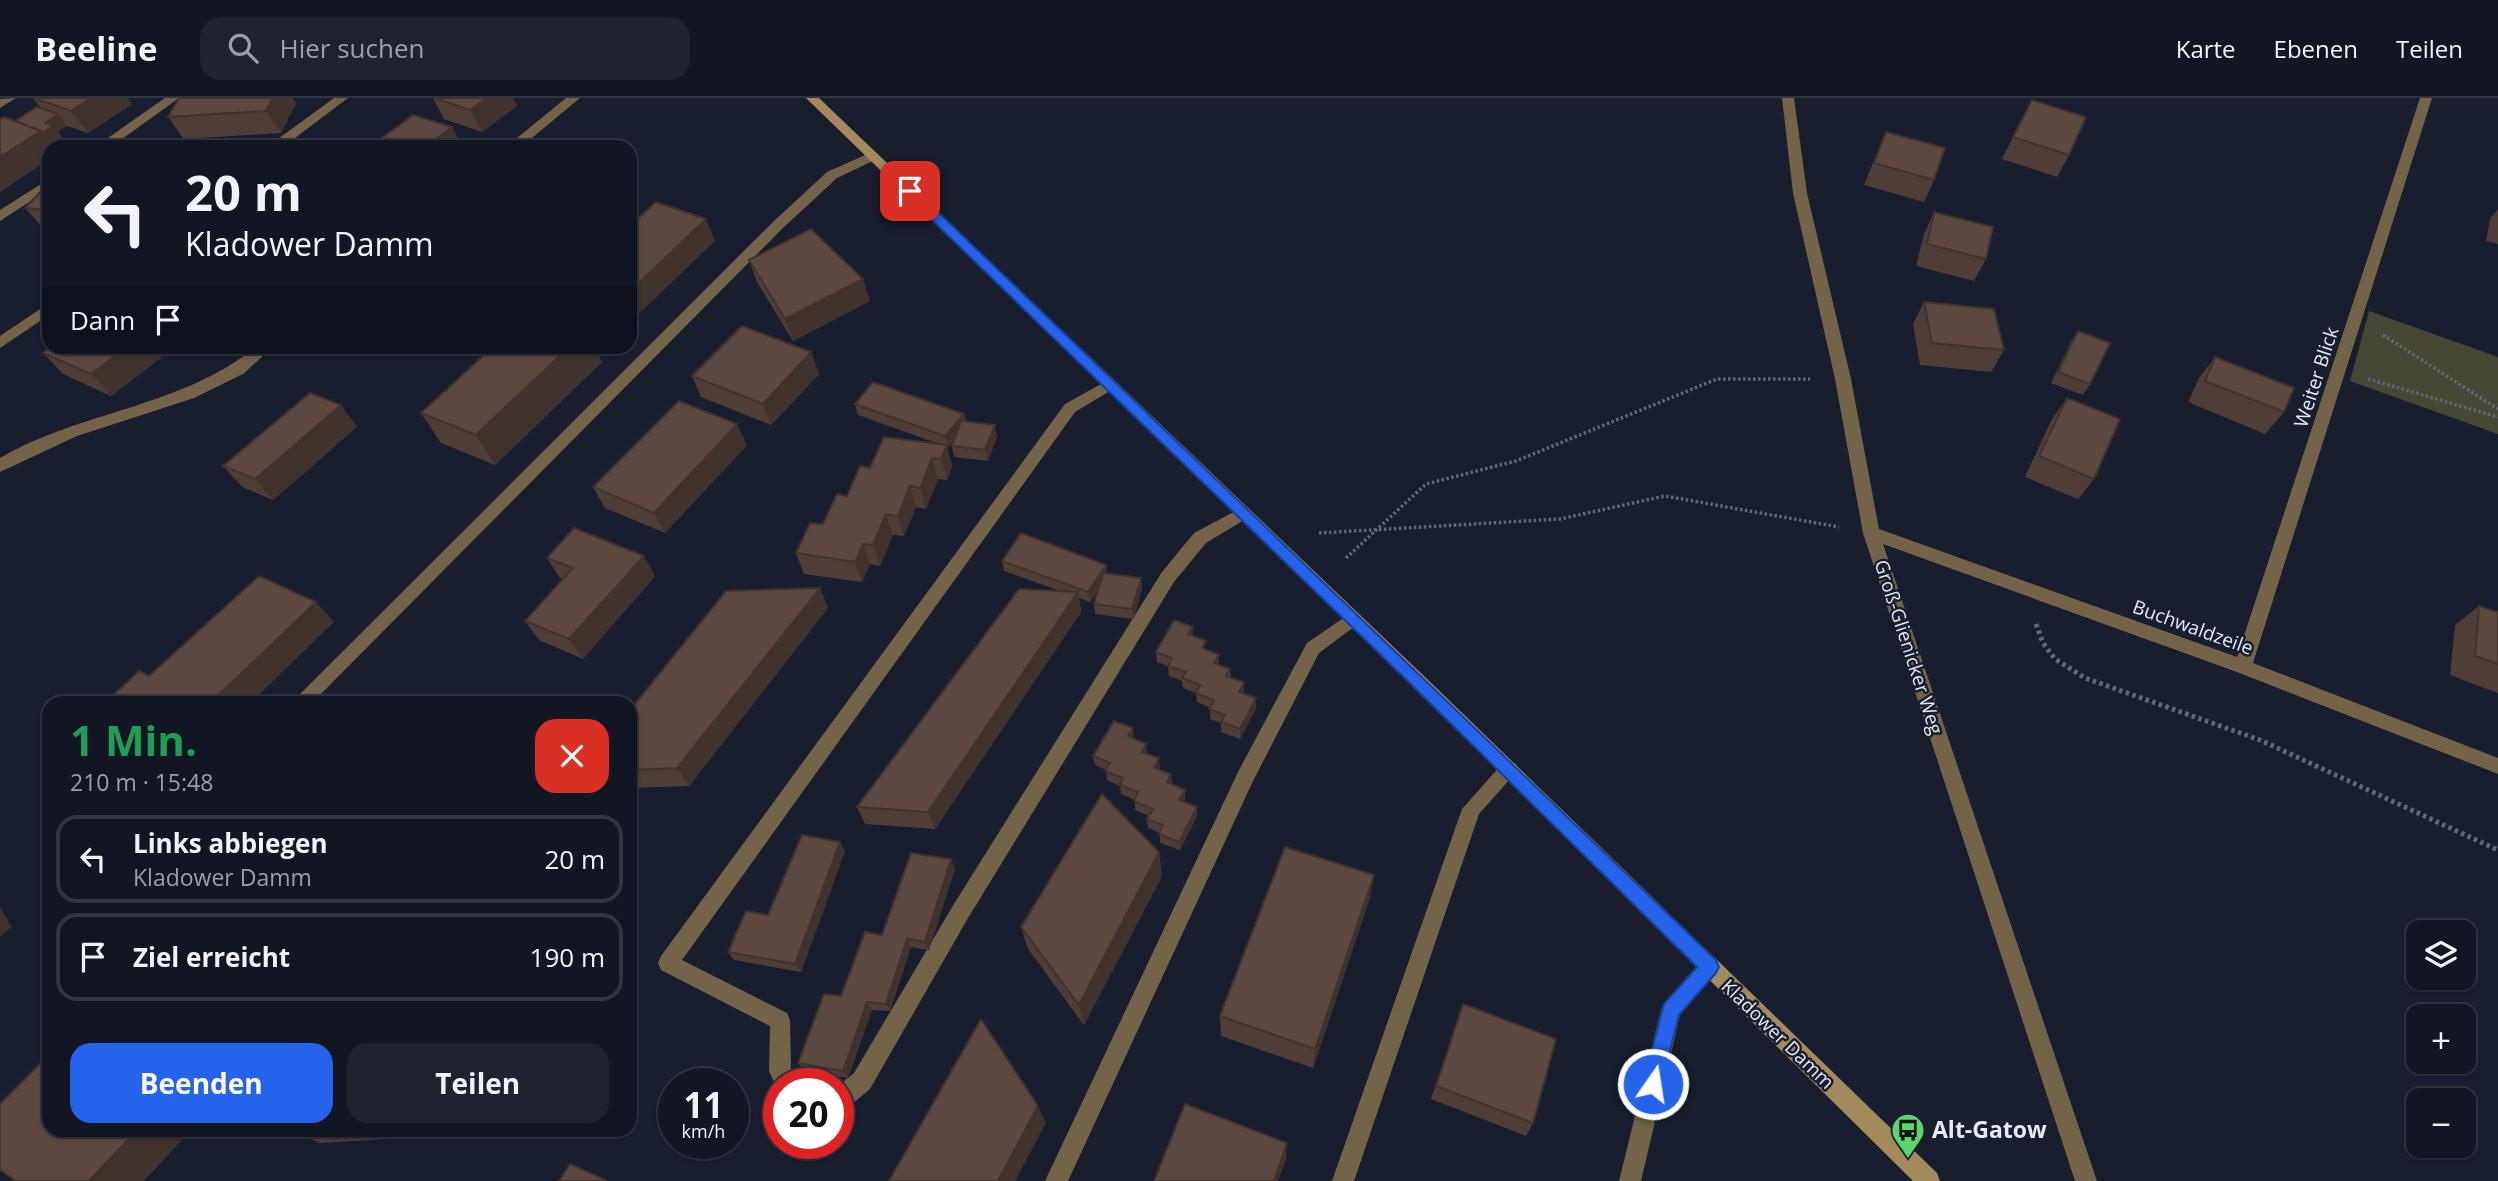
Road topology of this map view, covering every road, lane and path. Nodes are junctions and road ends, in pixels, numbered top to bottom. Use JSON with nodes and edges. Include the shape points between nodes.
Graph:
{"nodes":[{"id":1,"x":10,"y":98,"type":"edge"},
{"id":2,"x":173,"y":98,"type":"edge"},
{"id":3,"x":342,"y":98,"type":"edge"},
{"id":4,"x":574,"y":98,"type":"edge"},
{"id":5,"x":812,"y":98,"type":"edge"},
{"id":6,"x":1788,"y":98,"type":"edge"},
{"id":7,"x":2426,"y":98,"type":"edge"},
{"id":8,"x":0,"y":104,"type":"edge"},
{"id":9,"x":112,"y":140,"type":"edge"},
{"id":10,"x":284,"y":140,"type":"edge"},
{"id":11,"x":522,"y":140,"type":"edge"},
{"id":12,"x":872,"y":156,"type":"junction"},
{"id":13,"x":42,"y":188,"type":"edge"},
{"id":14,"x":0,"y":217,"type":"edge"},
{"id":15,"x":42,"y":313,"type":"edge"},
{"id":16,"x":2355,"y":317,"type":"junction"},
{"id":17,"x":0,"y":343,"type":"edge"},
{"id":18,"x":257,"y":354,"type":"edge"},
{"id":19,"x":2339,"y":370,"type":"junction"},
{"id":20,"x":1843,"y":379,"type":"junction"},
{"id":21,"x":1110,"y":384,"type":"junction"},
{"id":22,"x":2498,"y":409,"type":"edge"},
{"id":23,"x":2498,"y":417,"type":"edge"},
{"id":24,"x":0,"y":466,"type":"edge"},
{"id":25,"x":1243,"y":513,"type":"junction"},
{"id":26,"x":1379,"y":528,"type":"junction"},
{"id":27,"x":1319,"y":533,"type":"dead end"},
{"id":28,"x":1871,"y":533,"type":"junction"},
{"id":29,"x":1346,"y":558,"type":"dead end"},
{"id":30,"x":2035,"y":592,"type":"junction"},
{"id":31,"x":1352,"y":619,"type":"junction"},
{"id":32,"x":2243,"y":667,"type":"junction"},
{"id":33,"x":307,"y":696,"type":"edge"},
{"id":34,"x":2498,"y":766,"type":"edge"},
{"id":35,"x":1509,"y":770,"type":"junction"},
{"id":36,"x":2498,"y":850,"type":"edge"},
{"id":37,"x":1710,"y":967,"type":"junction"},
{"id":38,"x":780,"y":1068,"type":"edge"},
{"id":39,"x":854,"y":1088,"type":"edge"},
{"id":40,"x":1056,"y":1181,"type":"edge"},
{"id":41,"x":1343,"y":1181,"type":"edge"},
{"id":42,"x":1630,"y":1181,"type":"edge"},
{"id":43,"x":1929,"y":1181,"type":"edge"},
{"id":44,"x":2086,"y":1181,"type":"edge"}],
"edges":[{"from":1,"to":8,"type":"street"},
{"from":2,"to":9,"type":"street"},
{"from":3,"to":10,"type":"street"},
{"from":4,"to":11,"type":"street"},
{"from":5,"to":12,"type":"main road","name":"Kladower Damm"},
{"from":6,"to":20,"type":"street","name":"Groß-Glienicker Weg","via":[[1800,193]]},
{"from":7,"to":16,"type":"street","name":"Weiter Blick"},
{"from":12,"to":21,"type":"main road","name":"Kladower Damm"},
{"from":12,"to":33,"type":"street","via":[[832,176],[779,224]]},
{"from":13,"to":14,"type":"street"},
{"from":15,"to":17,"type":"street"},
{"from":16,"to":19,"type":"street","name":"Weiter Blick"},
{"from":16,"to":22,"type":"path"},
{"from":18,"to":24,"type":"street","via":[[238,370],[189,394],[71,432]]},
{"from":19,"to":23,"type":"path"},
{"from":19,"to":32,"type":"street","name":"Weiter Blick"},
{"from":20,"to":26,"type":"path","via":[[1717,379],[1516,461],[1426,484]]},
{"from":20,"to":28,"type":"street","name":"Groß-Glienicker Weg"},
{"from":21,"to":25,"type":"main road","name":"Kladower Damm"},
{"from":21,"to":38,"type":"street","via":[[1070,408],[668,963],[780,1020]]},
{"from":25,"to":31,"type":"main road","name":"Kladower Damm"},
{"from":25,"to":39,"type":"street","via":[[1200,538],[1168,576]]},
{"from":26,"to":27,"type":"path"},
{"from":26,"to":28,"type":"path","via":[[1560,519],[1665,496]]},
{"from":26,"to":29,"type":"path"},
{"from":28,"to":30,"type":"street","name":"Buchwaldzeile"},
{"from":28,"to":44,"type":"street","name":"Groß-Glienicker Weg"},
{"from":30,"to":32,"type":"street","name":"Buchwaldzeile"},
{"from":30,"to":36,"type":"path","via":[[2034,616],[2042,642],[2062,665],[2090,681],[2254,737]]},
{"from":31,"to":35,"type":"main road","name":"Kladower Damm"},
{"from":31,"to":40,"type":"street","via":[[1313,648],[1270,729]]},
{"from":32,"to":34,"type":"street","name":"Buchwaldzeile"},
{"from":35,"to":37,"type":"main road","name":"Kladower Damm"},
{"from":35,"to":41,"type":"street","via":[[1471,809]]},
{"from":37,"to":42,"type":"street","via":[[1671,1010]]},
{"from":37,"to":43,"type":"main road","name":"Kladower Damm"}]}
